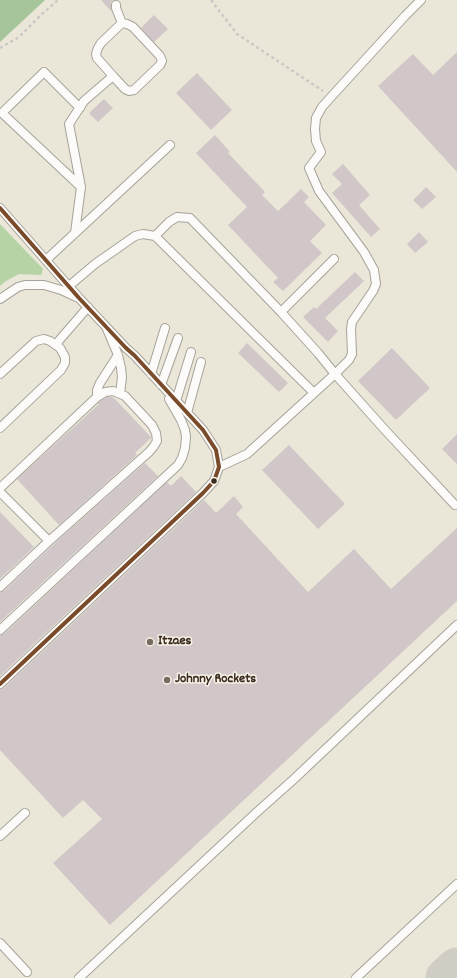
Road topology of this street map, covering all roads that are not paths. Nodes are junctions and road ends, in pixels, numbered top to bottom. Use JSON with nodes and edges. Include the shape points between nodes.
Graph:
{"nodes":[{"id":1,"x":421,"y":0,"type":"edge"},
{"id":2,"x":116,"y":5,"type":"dead end"},
{"id":3,"x":122,"y":23,"type":"junction"},
{"id":4,"x":112,"y":76,"type":"junction"},
{"id":5,"x":80,"y":108,"type":"junction"},
{"id":6,"x":170,"y":145,"type":"dead end"},
{"id":7,"x":81,"y":187,"type":"junction"},
{"id":8,"x":0,"y":208,"type":"edge"},
{"id":9,"x":75,"y":232,"type":"junction"},
{"id":10,"x":156,"y":236,"type":"junction"},
{"id":11,"x":334,"y":259,"type":"dead end"},
{"id":12,"x":46,"y":260,"type":"junction"},
{"id":13,"x":69,"y":286,"type":"junction"},
{"id":14,"x":79,"y":298,"type":"junction"},
{"id":15,"x":0,"y":299,"type":"edge"},
{"id":16,"x":88,"y":307,"type":"junction"},
{"id":17,"x":281,"y":312,"type":"junction"},
{"id":18,"x":106,"y":326,"type":"junction"},
{"id":19,"x":165,"y":328,"type":"dead end"},
{"id":20,"x":178,"y":338,"type":"dead end"},
{"id":21,"x":56,"y":344,"type":"junction"},
{"id":22,"x":192,"y":352,"type":"dead end"},
{"id":23,"x":118,"y":355,"type":"junction"},
{"id":24,"x":202,"y":362,"type":"dead end"},
{"id":25,"x":0,"y":374,"type":"edge"},
{"id":26,"x":151,"y":374,"type":"junction"},
{"id":27,"x":335,"y":374,"type":"junction"},
{"id":28,"x":159,"y":383,"type":"junction"},
{"id":29,"x":314,"y":393,"type":"junction"},
{"id":30,"x":120,"y":394,"type":"junction"},
{"id":31,"x":97,"y":397,"type":"junction"},
{"id":32,"x":176,"y":401,"type":"junction"},
{"id":33,"x":187,"y":413,"type":"junction"},
{"id":34,"x":0,"y":428,"type":"edge"},
{"id":35,"x":219,"y":467,"type":"junction"},
{"id":36,"x":0,"y":488,"type":"edge"},
{"id":37,"x":0,"y":492,"type":"edge"},
{"id":38,"x":455,"y":505,"type":"dead end"},
{"id":39,"x":49,"y":541,"type":"junction"},
{"id":40,"x":0,"y":587,"type":"edge"},
{"id":41,"x":457,"y":625,"type":"edge"},
{"id":42,"x":0,"y":630,"type":"edge"},
{"id":43,"x":0,"y":684,"type":"edge"},
{"id":44,"x":26,"y":813,"type":"dead end"},
{"id":45,"x":0,"y":836,"type":"edge"},
{"id":46,"x":457,"y":884,"type":"edge"},
{"id":47,"x":0,"y":943,"type":"edge"},
{"id":48,"x":27,"y":972,"type":"dead end"},
{"id":49,"x":79,"y":978,"type":"edge"},
{"id":50,"x":356,"y":978,"type":"edge"}],
"edges":[{"from":1,"to":27,"type":"lane","via":[[322,107],[316,118],[316,141],[321,152],[309,168],[319,191],[364,252],[374,270],[376,284],[352,322],[352,354]]},
{"from":2,"to":3,"type":"lane"},
{"from":3,"to":4,"type":"lane","via":[[101,43],[96,54]]},
{"from":3,"to":4,"type":"lane","via":[[133,27],[162,61],[160,66],[134,90],[125,89]]},
{"from":4,"to":5,"type":"lane","via":[[84,101]]},
{"from":5,"to":7,"type":"lane","via":[[69,124]]},
{"from":5,"to":7,"type":"lane","via":[[44,72],[2,113]]},
{"from":6,"to":9,"type":"lane"},
{"from":7,"to":9,"type":"lane"},
{"from":8,"to":12,"type":"lane"},
{"from":9,"to":12,"type":"lane"},
{"from":10,"to":13,"type":"lane","via":[[135,236]]},
{"from":10,"to":17,"type":"lane","via":[[177,217],[190,218]]},
{"from":10,"to":29,"type":"lane"},
{"from":11,"to":17,"type":"lane"},
{"from":12,"to":13,"type":"lane"},
{"from":13,"to":14,"type":"lane"},
{"from":14,"to":15,"type":"lane","via":[[44,285],[25,285]]},
{"from":14,"to":16,"type":"lane"},
{"from":16,"to":18,"type":"lane"},
{"from":16,"to":21,"type":"lane"},
{"from":17,"to":27,"type":"lane"},
{"from":18,"to":23,"type":"lane"},
{"from":18,"to":26,"type":"lane"},
{"from":19,"to":26,"type":"lane"},
{"from":20,"to":28,"type":"lane"},
{"from":21,"to":25,"type":"lane","via":[[44,339],[36,341]]},
{"from":21,"to":34,"type":"lane","via":[[66,363]]},
{"from":22,"to":32,"type":"lane"},
{"from":23,"to":30,"type":"lane","via":[[122,377]]},
{"from":23,"to":31,"type":"lane","via":[[100,383]]},
{"from":24,"to":33,"type":"lane"},
{"from":26,"to":28,"type":"lane"},
{"from":27,"to":29,"type":"lane"},
{"from":27,"to":38,"type":"lane"},
{"from":28,"to":32,"type":"lane"},
{"from":28,"to":42,"type":"lane","via":[[185,430],[185,448],[178,465]]},
{"from":29,"to":35,"type":"lane","via":[[247,454]]},
{"from":30,"to":31,"type":"lane","via":[[114,391],[105,392]]},
{"from":30,"to":39,"type":"lane","via":[[125,396],[152,425],[157,441]]},
{"from":31,"to":36,"type":"lane"},
{"from":32,"to":33,"type":"lane"},
{"from":33,"to":35,"type":"lane","via":[[203,430],[216,450]]},
{"from":35,"to":43,"type":"lane","via":[[214,481],[203,493]]},
{"from":37,"to":39,"type":"lane"},
{"from":39,"to":40,"type":"lane"},
{"from":41,"to":49,"type":"lane"},
{"from":44,"to":45,"type":"lane"},
{"from":46,"to":50,"type":"lane"},
{"from":47,"to":48,"type":"lane"}]}
